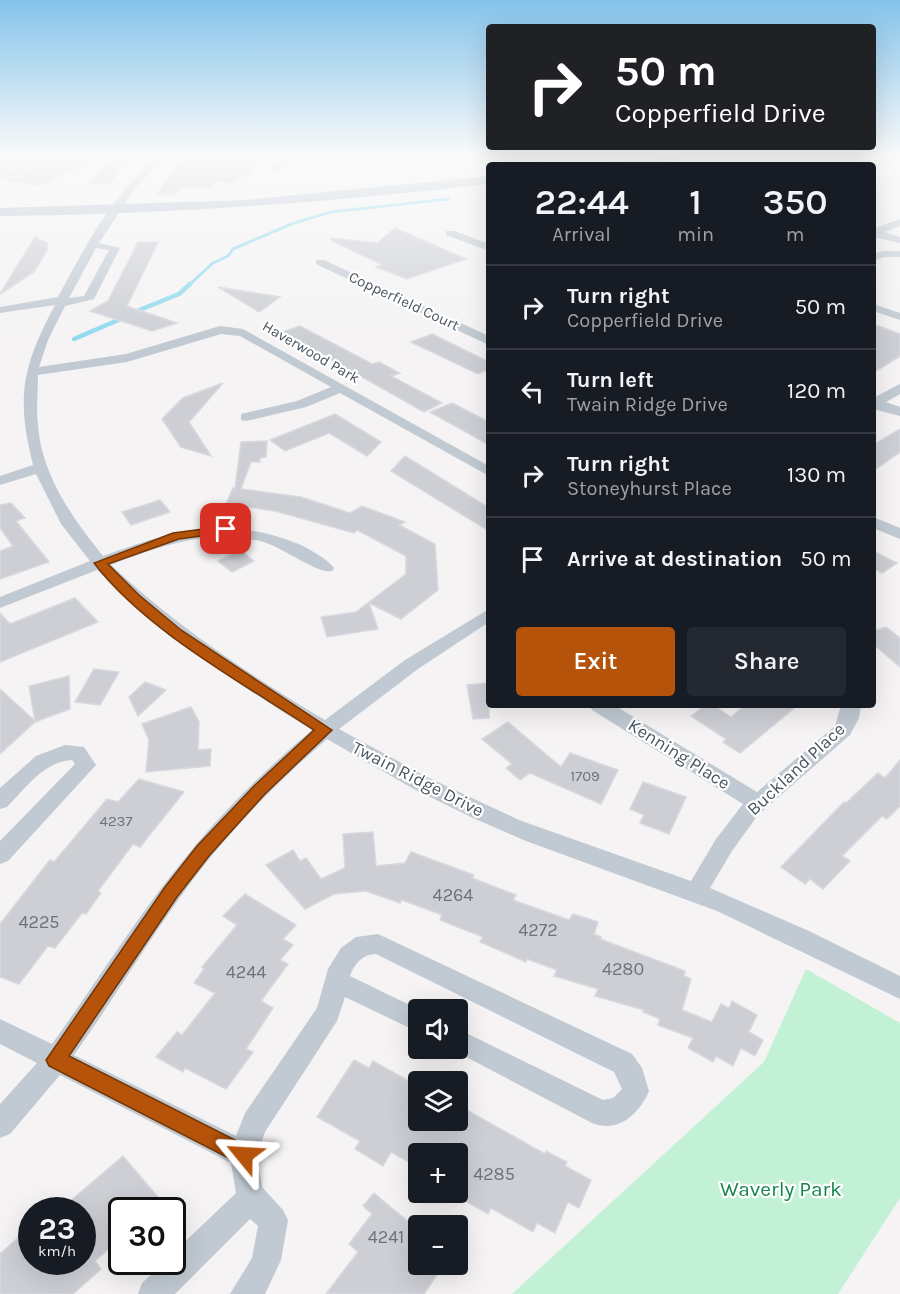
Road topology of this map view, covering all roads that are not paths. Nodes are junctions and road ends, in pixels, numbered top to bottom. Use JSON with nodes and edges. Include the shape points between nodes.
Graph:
{"nodes":[{"id":1,"x":112,"y":217,"type":"edge"},
{"id":2,"x":900,"y":222,"type":"edge"},
{"id":3,"x":450,"y":232,"type":"dead end"},
{"id":4,"x":876,"y":232,"type":"edge"},
{"id":5,"x":876,"y":234,"type":"edge"},
{"id":6,"x":900,"y":240,"type":"edge"},
{"id":7,"x":486,"y":247,"type":"edge"},
{"id":8,"x":900,"y":254,"type":"edge"},
{"id":9,"x":876,"y":257,"type":"edge"},
{"id":10,"x":320,"y":262,"type":"dead end"},
{"id":11,"x":62,"y":302,"type":"junction"},
{"id":12,"x":876,"y":308,"type":"edge"},
{"id":13,"x":0,"y":310,"type":"edge"},
{"id":14,"x":900,"y":317,"type":"edge"},
{"id":15,"x":486,"y":340,"type":"edge"},
{"id":16,"x":32,"y":372,"type":"junction"},
{"id":17,"x":341,"y":388,"type":"junction"},
{"id":18,"x":900,"y":388,"type":"edge"},
{"id":19,"x":876,"y":402,"type":"edge"},
{"id":20,"x":876,"y":404,"type":"edge"},
{"id":21,"x":900,"y":412,"type":"edge"},
{"id":22,"x":246,"y":417,"type":"dead end"},
{"id":23,"x":40,"y":468,"type":"junction"},
{"id":24,"x":486,"y":470,"type":"edge"},
{"id":25,"x":0,"y":482,"type":"edge"},
{"id":26,"x":876,"y":523,"type":"edge"},
{"id":27,"x":900,"y":534,"type":"edge"},
{"id":28,"x":100,"y":563,"type":"junction"},
{"id":29,"x":326,"y":568,"type":"dead end"},
{"id":30,"x":0,"y":603,"type":"edge"},
{"id":31,"x":486,"y":616,"type":"edge"},
{"id":32,"x":603,"y":708,"type":"edge"},
{"id":33,"x":850,"y":708,"type":"edge"},
{"id":34,"x":324,"y":730,"type":"junction"},
{"id":35,"x":0,"y":801,"type":"edge"},
{"id":36,"x":758,"y":804,"type":"junction"},
{"id":37,"x":0,"y":855,"type":"edge"},
{"id":38,"x":696,"y":892,"type":"junction"},
{"id":39,"x":338,"y":982,"type":"junction"},
{"id":40,"x":900,"y":988,"type":"edge"},
{"id":41,"x":408,"y":1016,"type":"edge"},
{"id":42,"x":0,"y":1031,"type":"edge"},
{"id":43,"x":468,"y":1046,"type":"edge"},
{"id":44,"x":56,"y":1060,"type":"junction"},
{"id":45,"x":0,"y":1124,"type":"edge"},
{"id":46,"x":244,"y":1155,"type":"junction"},
{"id":47,"x":251,"y":1198,"type":"junction"},
{"id":48,"x":153,"y":1294,"type":"edge"},
{"id":49,"x":245,"y":1294,"type":"edge"}],
"edges":[{"from":1,"to":11,"type":"street","name":"Twain Ridge Drive"},
{"from":2,"to":4,"type":"street"},
{"from":3,"to":7,"type":"street"},
{"from":5,"to":6,"type":"street"},
{"from":8,"to":9,"type":"street"},
{"from":10,"to":15,"type":"street","name":"Copperfield Court"},
{"from":11,"to":13,"type":"street"},
{"from":11,"to":16,"type":"street","name":"Twain Ridge Drive","via":[[42,341]]},
{"from":12,"to":14,"type":"street"},
{"from":16,"to":17,"type":"street","name":"Haverwood Park","via":[[127,358],[205,333],[229,330],[259,341]]},
{"from":16,"to":23,"type":"street","name":"Twain Ridge Drive","via":[[30,415]]},
{"from":17,"to":22,"type":"street","via":[[301,404]]},
{"from":17,"to":24,"type":"street","name":"Haverwood Park"},
{"from":18,"to":19,"type":"street"},
{"from":20,"to":21,"type":"street"},
{"from":23,"to":25,"type":"street"},
{"from":23,"to":28,"type":"street","name":"Twain Ridge Drive","via":[[65,516]]},
{"from":26,"to":27,"type":"street"},
{"from":28,"to":29,"type":"street","via":[[177,535],[226,529],[284,542]]},
{"from":28,"to":30,"type":"street"},
{"from":28,"to":34,"type":"street","name":"Twain Ridge Drive","via":[[176,633]]},
{"from":31,"to":34,"type":"street","via":[[429,652]]},
{"from":32,"to":36,"type":"street","name":"Kenning Place"},
{"from":33,"to":36,"type":"street","name":"Buckland Place","via":[[843,730]]},
{"from":34,"to":38,"type":"street","name":"Twain Ridge Drive","via":[[412,779],[507,824]]},
{"from":34,"to":44,"type":"street","via":[[203,851]]},
{"from":35,"to":37,"type":"street","via":[[45,758],[68,751],[83,758],[86,765]]},
{"from":36,"to":38,"type":"street","name":"Buckland Place","via":[[724,845]]},
{"from":38,"to":40,"type":"street","name":"Twain Ridge Drive","via":[[847,959]]},
{"from":39,"to":41,"type":"street"},
{"from":39,"to":43,"type":"street","via":[[340,969],[349,955],[364,944],[378,944],[623,1063],[633,1077],[636,1091],[629,1104],[616,1113],[602,1114]]},
{"from":39,"to":46,"type":"street","via":[[328,1013],[255,1123]]},
{"from":42,"to":44,"type":"street"},
{"from":44,"to":45,"type":"street"},
{"from":44,"to":46,"type":"street"},
{"from":46,"to":47,"type":"street"},
{"from":47,"to":48,"type":"street"},
{"from":47,"to":49,"type":"street","via":[[273,1220],[273,1244]]}]}
